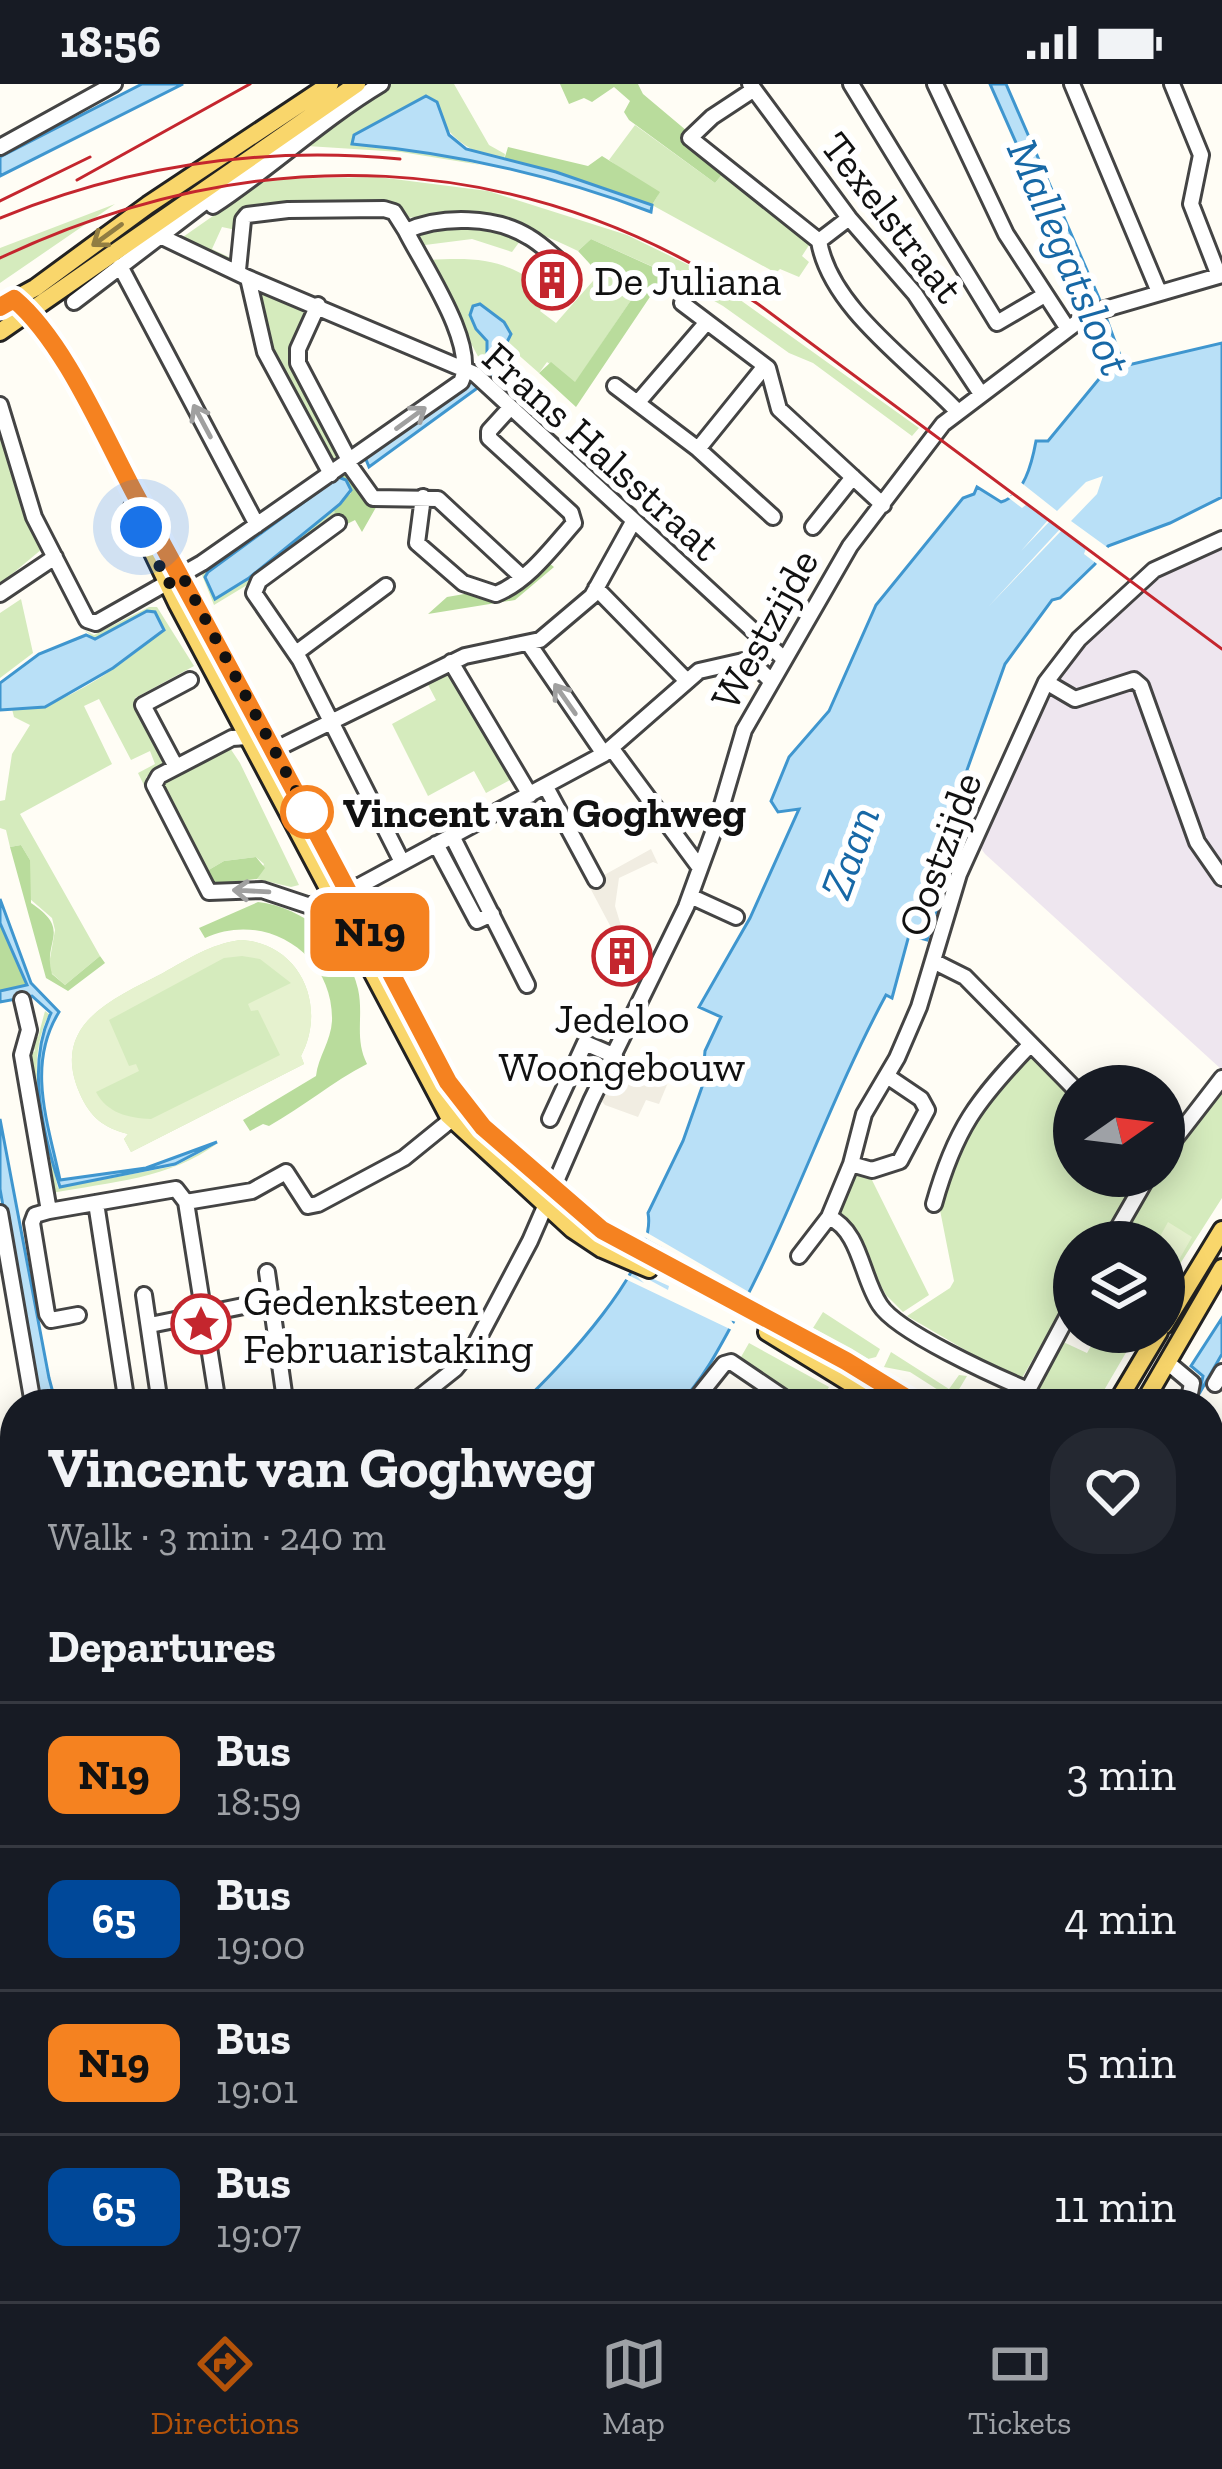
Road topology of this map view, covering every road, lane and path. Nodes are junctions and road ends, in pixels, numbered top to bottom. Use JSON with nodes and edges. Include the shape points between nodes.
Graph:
{"nodes":[{"id":1,"x":98,"y":84,"type":"edge"},
{"id":2,"x":114,"y":84,"type":"edge"},
{"id":3,"x":330,"y":84,"type":"edge"},
{"id":4,"x":357,"y":84,"type":"edge"},
{"id":5,"x":381,"y":84,"type":"edge"},
{"id":6,"x":851,"y":84,"type":"edge"},
{"id":7,"x":935,"y":84,"type":"edge"},
{"id":8,"x":1072,"y":84,"type":"edge"},
{"id":9,"x":1172,"y":84,"type":"edge"},
{"id":10,"x":752,"y":87,"type":"edge"},
{"id":11,"x":0,"y":143,"type":"edge"},
{"id":12,"x":849,"y":218,"type":"junction"},
{"id":13,"x":406,"y":231,"type":"junction"},
{"id":14,"x":160,"y":236,"type":"junction"},
{"id":15,"x":819,"y":242,"type":"junction"},
{"id":16,"x":120,"y":266,"type":"junction"},
{"id":17,"x":568,"y":268,"type":"dead end"},
{"id":18,"x":243,"y":274,"type":"junction"},
{"id":19,"x":1221,"y":275,"type":"edge"},
{"id":20,"x":1160,"y":292,"type":"junction"},
{"id":21,"x":1043,"y":296,"type":"junction"},
{"id":22,"x":74,"y":302,"type":"dead end"},
{"id":23,"x":7,"y":303,"type":"edge"},
{"id":24,"x":682,"y":304,"type":"dead end"},
{"id":25,"x":318,"y":305,"type":"junction"},
{"id":26,"x":25,"y":316,"type":"junction"},
{"id":27,"x":707,"y":322,"type":"junction"},
{"id":28,"x":1068,"y":329,"type":"junction"},
{"id":29,"x":0,"y":332,"type":"edge"},
{"id":30,"x":765,"y":366,"type":"junction"},
{"id":31,"x":475,"y":375,"type":"junction"},
{"id":32,"x":615,"y":386,"type":"dead end"},
{"id":33,"x":981,"y":394,"type":"junction"},
{"id":34,"x":639,"y":401,"type":"junction"},
{"id":35,"x":0,"y":405,"type":"edge"},
{"id":36,"x":509,"y":409,"type":"junction"},
{"id":37,"x":957,"y":411,"type":"junction"},
{"id":38,"x":698,"y":449,"type":"junction"},
{"id":39,"x":349,"y":463,"type":"junction"},
{"id":40,"x":331,"y":474,"type":"junction"},
{"id":41,"x":853,"y":477,"type":"junction"},
{"id":42,"x":423,"y":496,"type":"junction"},
{"id":43,"x":883,"y":505,"type":"junction"},
{"id":44,"x":773,"y":517,"type":"dead end"},
{"id":45,"x":633,"y":522,"type":"junction"},
{"id":46,"x":338,"y":523,"type":"dead end"},
{"id":47,"x":257,"y":525,"type":"junction"},
{"id":48,"x":812,"y":526,"type":"dead end"},
{"id":49,"x":1222,"y":539,"type":"edge"},
{"id":50,"x":55,"y":557,"type":"junction"},
{"id":51,"x":522,"y":577,"type":"junction"},
{"id":52,"x":175,"y":580,"type":"junction"},
{"id":53,"x":386,"y":586,"type":"dead end"},
{"id":54,"x":596,"y":588,"type":"junction"},
{"id":55,"x":0,"y":594,"type":"edge"},
{"id":56,"x":529,"y":644,"type":"junction"},
{"id":57,"x":296,"y":652,"type":"junction"},
{"id":58,"x":784,"y":659,"type":"junction"},
{"id":59,"x":452,"y":662,"type":"junction"},
{"id":60,"x":190,"y":680,"type":"dead end"},
{"id":61,"x":686,"y":680,"type":"junction"},
{"id":62,"x":771,"y":681,"type":"junction"},
{"id":63,"x":1046,"y":682,"type":"junction"},
{"id":64,"x":332,"y":722,"type":"junction"},
{"id":65,"x":248,"y":737,"type":"junction"},
{"id":66,"x":274,"y":750,"type":"junction"},
{"id":67,"x":608,"y":751,"type":"junction"},
{"id":68,"x":176,"y":767,"type":"junction"},
{"id":69,"x":547,"y":787,"type":"junction"},
{"id":70,"x":530,"y":796,"type":"junction"},
{"id":71,"x":452,"y":836,"type":"junction"},
{"id":72,"x":436,"y":844,"type":"junction"},
{"id":73,"x":402,"y":862,"type":"junction"},
{"id":74,"x":700,"y":868,"type":"junction"},
{"id":75,"x":1222,"y":878,"type":"edge"},
{"id":76,"x":596,"y":880,"type":"dead end"},
{"id":77,"x":340,"y":894,"type":"junction"},
{"id":78,"x":690,"y":896,"type":"junction"},
{"id":79,"x":492,"y":914,"type":"junction"},
{"id":80,"x":736,"y":917,"type":"dead end"},
{"id":81,"x":934,"y":962,"type":"junction"},
{"id":82,"x":527,"y":985,"type":"dead end"},
{"id":83,"x":22,"y":1000,"type":"dead end"},
{"id":84,"x":1030,"y":1046,"type":"junction"},
{"id":85,"x":615,"y":1057,"type":"junction"},
{"id":86,"x":1053,"y":1068,"type":"edge"},
{"id":87,"x":887,"y":1076,"type":"junction"},
{"id":88,"x":1222,"y":1078,"type":"edge"},
{"id":89,"x":459,"y":1114,"type":"junction"},
{"id":90,"x":550,"y":1119,"type":"dead end"},
{"id":91,"x":1185,"y":1126,"type":"edge"},
{"id":92,"x":851,"y":1164,"type":"junction"},
{"id":93,"x":549,"y":1197,"type":"junction"},
{"id":94,"x":186,"y":1202,"type":"junction"},
{"id":95,"x":96,"y":1203,"type":"junction"},
{"id":96,"x":934,"y":1204,"type":"dead end"},
{"id":97,"x":49,"y":1211,"type":"junction"},
{"id":98,"x":0,"y":1213,"type":"edge"},
{"id":99,"x":829,"y":1216,"type":"junction"},
{"id":100,"x":1222,"y":1230,"type":"edge"},
{"id":101,"x":800,"y":1256,"type":"dead end"},
{"id":102,"x":1201,"y":1265,"type":"junction"},
{"id":103,"x":267,"y":1272,"type":"dead end"},
{"id":104,"x":1220,"y":1275,"type":"edge"},
{"id":105,"x":1185,"y":1291,"type":"edge"},
{"id":106,"x":144,"y":1295,"type":"dead end"},
{"id":107,"x":268,"y":1301,"type":"junction"},
{"id":108,"x":202,"y":1313,"type":"junction"},
{"id":109,"x":78,"y":1315,"type":"dead end"},
{"id":110,"x":762,"y":1324,"type":"junction"},
{"id":111,"x":150,"y":1325,"type":"junction"},
{"id":112,"x":1053,"y":1343,"type":"edge"},
{"id":113,"x":1147,"y":1353,"type":"edge"},
{"id":114,"x":1167,"y":1362,"type":"junction"},
{"id":115,"x":157,"y":1381,"type":"junction"},
{"id":116,"x":124,"y":1383,"type":"junction"},
{"id":117,"x":30,"y":1389,"type":"edge"},
{"id":118,"x":125,"y":1389,"type":"edge"},
{"id":119,"x":158,"y":1389,"type":"edge"},
{"id":120,"x":215,"y":1389,"type":"edge"},
{"id":121,"x":283,"y":1389,"type":"edge"},
{"id":122,"x":430,"y":1389,"type":"edge"},
{"id":123,"x":704,"y":1389,"type":"edge"},
{"id":124,"x":771,"y":1389,"type":"edge"},
{"id":125,"x":861,"y":1389,"type":"edge"},
{"id":126,"x":887,"y":1389,"type":"edge"},
{"id":127,"x":1026,"y":1389,"type":"edge"},
{"id":128,"x":1029,"y":1389,"type":"edge"},
{"id":129,"x":1125,"y":1389,"type":"edge"},
{"id":130,"x":1152,"y":1389,"type":"edge"},
{"id":131,"x":1191,"y":1389,"type":"edge"}],
"edges":[{"from":1,"to":11,"type":"street"},
{"from":2,"to":11,"type":"street"},
{"from":3,"to":23,"type":"main road","one_way":true},
{"from":4,"to":26,"type":"main road"},
{"from":5,"to":14,"type":"street","via":[[253,180]]},
{"from":6,"to":21,"type":"street","via":[[998,323]]},
{"from":7,"to":21,"type":"street"},
{"from":8,"to":20,"type":"street"},
{"from":9,"to":19,"type":"street","via":[[1201,154],[1191,204]]},
{"from":10,"to":12,"type":"street","name":"Texelstraat"},
{"from":10,"to":15,"type":"street","via":[[690,139]]},
{"from":12,"to":15,"type":"street"},
{"from":12,"to":33,"type":"street","name":"Texelstraat","via":[[915,294]]},
{"from":13,"to":17,"type":"street","via":[[452,221],[496,224],[530,237]]},
{"from":13,"to":18,"type":"street","via":[[384,209],[253,212],[243,220]]},
{"from":13,"to":31,"type":"street"},
{"from":14,"to":16,"type":"street"},
{"from":14,"to":18,"type":"street","name":"Frans Halsstraat"},
{"from":15,"to":37,"type":"street","via":[[835,288]]},
{"from":16,"to":22,"type":"street"},
{"from":47,"to":16,"type":"street","one_way":true},
{"from":18,"to":25,"type":"street","name":"Frans Halsstraat"},
{"from":18,"to":40,"type":"street","via":[[265,352]]},
{"from":19,"to":20,"type":"street"},
{"from":20,"to":28,"type":"street","name":"Westzijde","via":[[1095,311]]},
{"from":21,"to":28,"type":"street"},
{"from":23,"to":26,"type":"main road"},
{"from":24,"to":27,"type":"street"},
{"from":25,"to":31,"type":"street","name":"Frans Halsstraat"},
{"from":25,"to":39,"type":"street","via":[[298,363]]},
{"from":26,"to":29,"type":"main road"},
{"from":26,"to":52,"type":"main road","via":[[75,381]]},
{"from":27,"to":30,"type":"street"},
{"from":27,"to":34,"type":"street"},
{"from":28,"to":33,"type":"street","name":"Westzijde"},
{"from":30,"to":38,"type":"street"},
{"from":30,"to":41,"type":"street","via":[[779,409]]},
{"from":31,"to":36,"type":"street","name":"Frans Halsstraat"},
{"from":39,"to":31,"type":"street","one_way":true},
{"from":32,"to":34,"type":"street"},
{"from":33,"to":37,"type":"street","name":"Westzijde"},
{"from":34,"to":38,"type":"street"},
{"from":35,"to":50,"type":"street","via":[[34,517]]},
{"from":36,"to":45,"type":"street","name":"Frans Halsstraat"},
{"from":36,"to":51,"type":"street","via":[[488,438],[574,523]]},
{"from":37,"to":43,"type":"street","name":"Westzijde"},
{"from":38,"to":44,"type":"street"},
{"from":39,"to":40,"type":"street"},
{"from":39,"to":42,"type":"street","via":[[373,498]]},
{"from":40,"to":47,"type":"street"},
{"from":41,"to":43,"type":"street"},
{"from":41,"to":48,"type":"street"},
{"from":42,"to":51,"type":"street","via":[[438,499]]},
{"from":42,"to":51,"type":"street","via":[[417,543],[463,583],[496,594]]},
{"from":43,"to":58,"type":"street","name":"Westzijde","via":[[835,566]]},
{"from":45,"to":54,"type":"street"},
{"from":45,"to":58,"type":"street","name":"Frans Halsstraat"},
{"from":46,"to":57,"type":"street","via":[[260,581],[256,598]]},
{"from":47,"to":52,"type":"street"},
{"from":49,"to":63,"type":"street","name":"Oostzijde","via":[[1154,570],[1079,639]]},
{"from":50,"to":52,"type":"street","via":[[87,620],[96,623]]},
{"from":50,"to":55,"type":"street"},
{"from":52,"to":65,"type":"main road"},
{"from":52,"to":66,"type":"main road"},
{"from":53,"to":57,"type":"street"},
{"from":54,"to":56,"type":"street"},
{"from":54,"to":61,"type":"street"},
{"from":56,"to":59,"type":"street"},
{"from":67,"to":56,"type":"street","one_way":true},
{"from":57,"to":64,"type":"street"},
{"from":58,"to":62,"type":"street","name":"Westzijde"},
{"from":59,"to":64,"type":"street"},
{"from":59,"to":70,"type":"street"},
{"from":60,"to":68,"type":"street","via":[[143,705]]},
{"from":61,"to":62,"type":"street","via":[[743,661]]},
{"from":61,"to":67,"type":"street"},
{"from":62,"to":74,"type":"street","name":"Westzijde","via":[[744,730]]},
{"from":63,"to":75,"type":"street","via":[[1075,699],[1134,680],[1141,686],[1197,842]]},
{"from":63,"to":81,"type":"street","name":"Oostzijde","via":[[959,874]]},
{"from":64,"to":66,"type":"street"},
{"from":64,"to":73,"type":"street"},
{"from":65,"to":68,"type":"street","via":[[232,737]]},
{"from":65,"to":77,"type":"main road"},
{"from":66,"to":77,"type":"main road"},
{"from":67,"to":69,"type":"street"},
{"from":67,"to":74,"type":"street"},
{"from":77,"to":68,"type":"street","one_way":true,"via":[[310,906],[262,890],[209,892],[154,785]]},
{"from":69,"to":70,"type":"street"},
{"from":69,"to":76,"type":"street"},
{"from":70,"to":71,"type":"street"},
{"from":71,"to":72,"type":"street"},
{"from":71,"to":79,"type":"street"},
{"from":72,"to":73,"type":"street"},
{"from":72,"to":79,"type":"street","via":[[477,921]]},
{"from":73,"to":77,"type":"street"},
{"from":74,"to":78,"type":"street","name":"Westzijde"},
{"from":77,"to":89,"type":"main road"},
{"from":78,"to":80,"type":"street"},
{"from":78,"to":85,"type":"street","name":"Westzijde"},
{"from":79,"to":82,"type":"street"},
{"from":81,"to":84,"type":"street","via":[[965,977]]},
{"from":81,"to":87,"type":"street","name":"Oostzijde"},
{"from":83,"to":97,"type":"street","via":[[29,1030],[22,1055]]},
{"from":84,"to":86,"type":"street"},
{"from":84,"to":96,"type":"street","via":[[964,1123]]},
{"from":85,"to":90,"type":"street","via":[[585,1043]]},
{"from":85,"to":93,"type":"street","name":"Westzijde"},
{"from":87,"to":92,"type":"street","name":"Oostzijde","via":[[864,1114]]},
{"from":87,"to":92,"type":"street","via":[[927,1110],[899,1161],[872,1170]]},
{"from":88,"to":91,"type":"street"},
{"from":89,"to":93,"type":"main road"},
{"from":89,"to":94,"type":"street","via":[[404,1158],[308,1206],[286,1172],[252,1191]]},
{"from":92,"to":99,"type":"street","name":"Oostzijde"},
{"from":93,"to":110,"type":"main road","via":[[590,1242],[619,1249]]},
{"from":93,"to":122,"type":"street","name":"Westzijde","via":[[476,1343]]},
{"from":94,"to":95,"type":"street","via":[[176,1189]]},
{"from":94,"to":108,"type":"street"},
{"from":95,"to":97,"type":"street"},
{"from":95,"to":116,"type":"street"},
{"from":97,"to":109,"type":"street","via":[[32,1223],[46,1314]]},
{"from":98,"to":117,"type":"street"},
{"from":99,"to":101,"type":"street","name":"Oostzijde"},
{"from":99,"to":127,"type":"street","via":[[848,1231],[881,1308]]},
{"from":100,"to":102,"type":"main road"},
{"from":102,"to":104,"type":"street"},
{"from":102,"to":105,"type":"main road"},
{"from":103,"to":107,"type":"street"},
{"from":104,"to":114,"type":"main road"},
{"from":106,"to":111,"type":"street"},
{"from":107,"to":108,"type":"street"},
{"from":107,"to":121,"type":"street"},
{"from":108,"to":111,"type":"street"},
{"from":108,"to":120,"type":"street"},
{"from":110,"to":125,"type":"main road"},
{"from":110,"to":126,"type":"main road"},
{"from":111,"to":115,"type":"street"},
{"from":112,"to":128,"type":"street"},
{"from":113,"to":129,"type":"main road"},
{"from":114,"to":130,"type":"main road"},
{"from":114,"to":131,"type":"street"},
{"from":115,"to":116,"type":"street"},
{"from":115,"to":119,"type":"street"},
{"from":116,"to":118,"type":"street"},
{"from":123,"to":124,"type":"street","via":[[731,1362]]}]}
